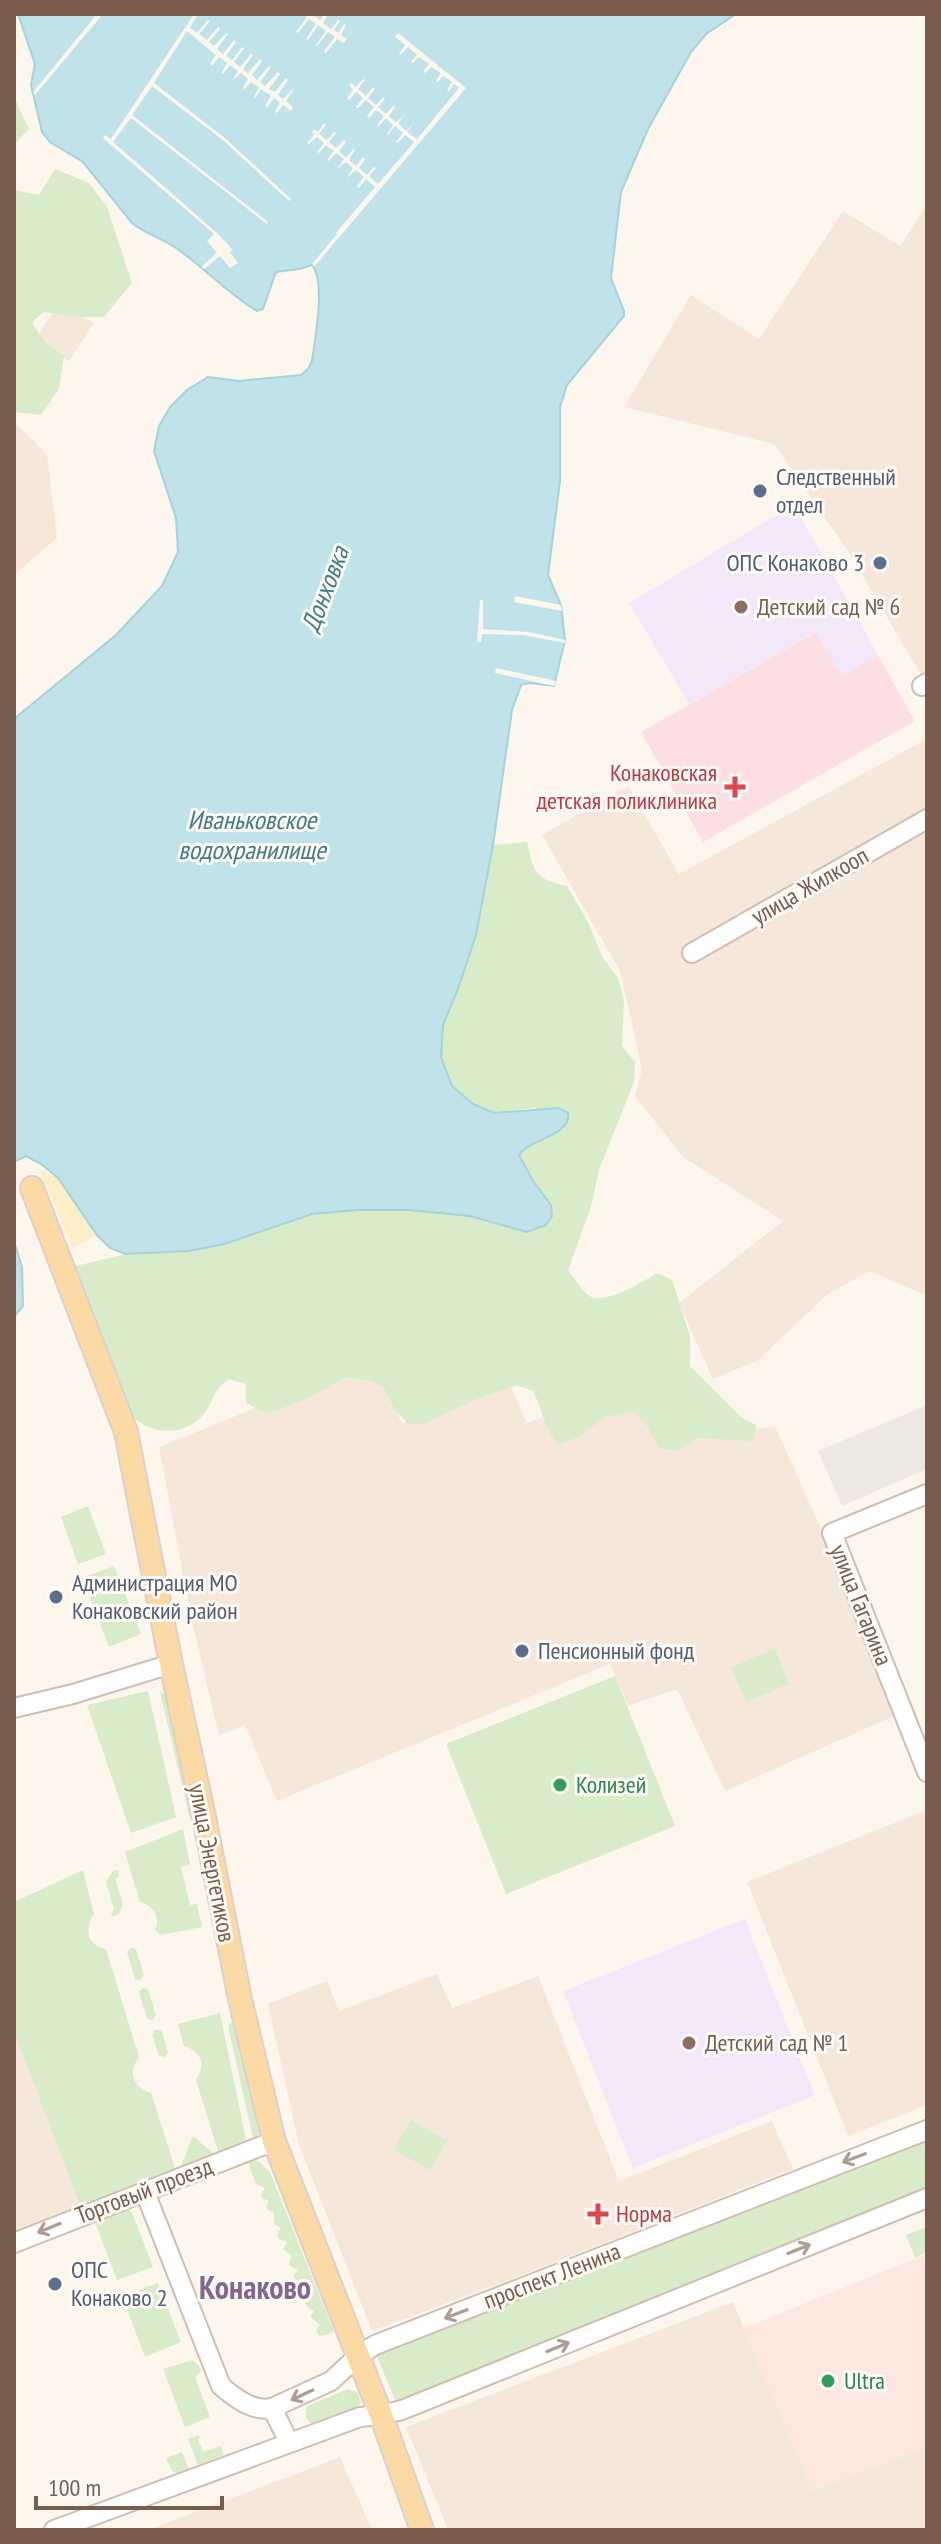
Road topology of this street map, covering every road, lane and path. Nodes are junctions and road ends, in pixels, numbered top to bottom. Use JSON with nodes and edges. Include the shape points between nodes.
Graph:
{"nodes":[{"id":1,"x":927,"y":819,"type":"edge"},
{"id":2,"x":692,"y":953,"type":"dead end"},
{"id":3,"x":32,"y":1188,"type":"dead end"},
{"id":4,"x":927,"y":1494,"type":"edge"},
{"id":5,"x":171,"y":1664,"type":"junction"},
{"id":6,"x":14,"y":1708,"type":"edge"},
{"id":7,"x":927,"y":1772,"type":"edge"},
{"id":8,"x":927,"y":2130,"type":"edge"},
{"id":9,"x":274,"y":2141,"type":"junction"},
{"id":10,"x":145,"y":2192,"type":"junction"},
{"id":11,"x":927,"y":2198,"type":"edge"},
{"id":12,"x":14,"y":2243,"type":"edge"},
{"id":13,"x":358,"y":2356,"type":"junction"},
{"id":14,"x":272,"y":2408,"type":"junction"},
{"id":15,"x":381,"y":2415,"type":"junction"},
{"id":16,"x":289,"y":2442,"type":"junction"},
{"id":17,"x":54,"y":2530,"type":"edge"},
{"id":18,"x":422,"y":2530,"type":"edge"}],
"edges":[{"from":1,"to":2,"type":"street","name":"улица Жилкооп"},
{"from":3,"to":5,"type":"main road","name":"улица Энергетиков","via":[[126,1432]]},
{"from":4,"to":7,"type":"street","name":"улица Гагарина","via":[[832,1533]]},
{"from":5,"to":6,"type":"street"},
{"from":5,"to":9,"type":"main road","name":"улица Энергетиков"},
{"from":8,"to":13,"type":"street","name":"проспект Ленина","one_way":true,"via":[[389,2339]]},
{"from":9,"to":10,"type":"street","name":"Торговый проезд"},
{"from":9,"to":13,"type":"main road","name":"улица Энергетиков"},
{"from":10,"to":12,"type":"street","name":"Торговый проезд","one_way":true},
{"from":10,"to":14,"type":"street","via":[[221,2386],[255,2408]]},
{"from":15,"to":11,"type":"street","one_way":true},
{"from":13,"to":14,"type":"street","name":"проспект Ленина","one_way":true,"via":[[331,2381]]},
{"from":13,"to":15,"type":"main road","name":"улица Энергетиков"},
{"from":14,"to":16,"type":"street"},
{"from":15,"to":16,"type":"street"},
{"from":15,"to":18,"type":"main road","name":"улица Энергетиков"},
{"from":16,"to":17,"type":"street"}]}
